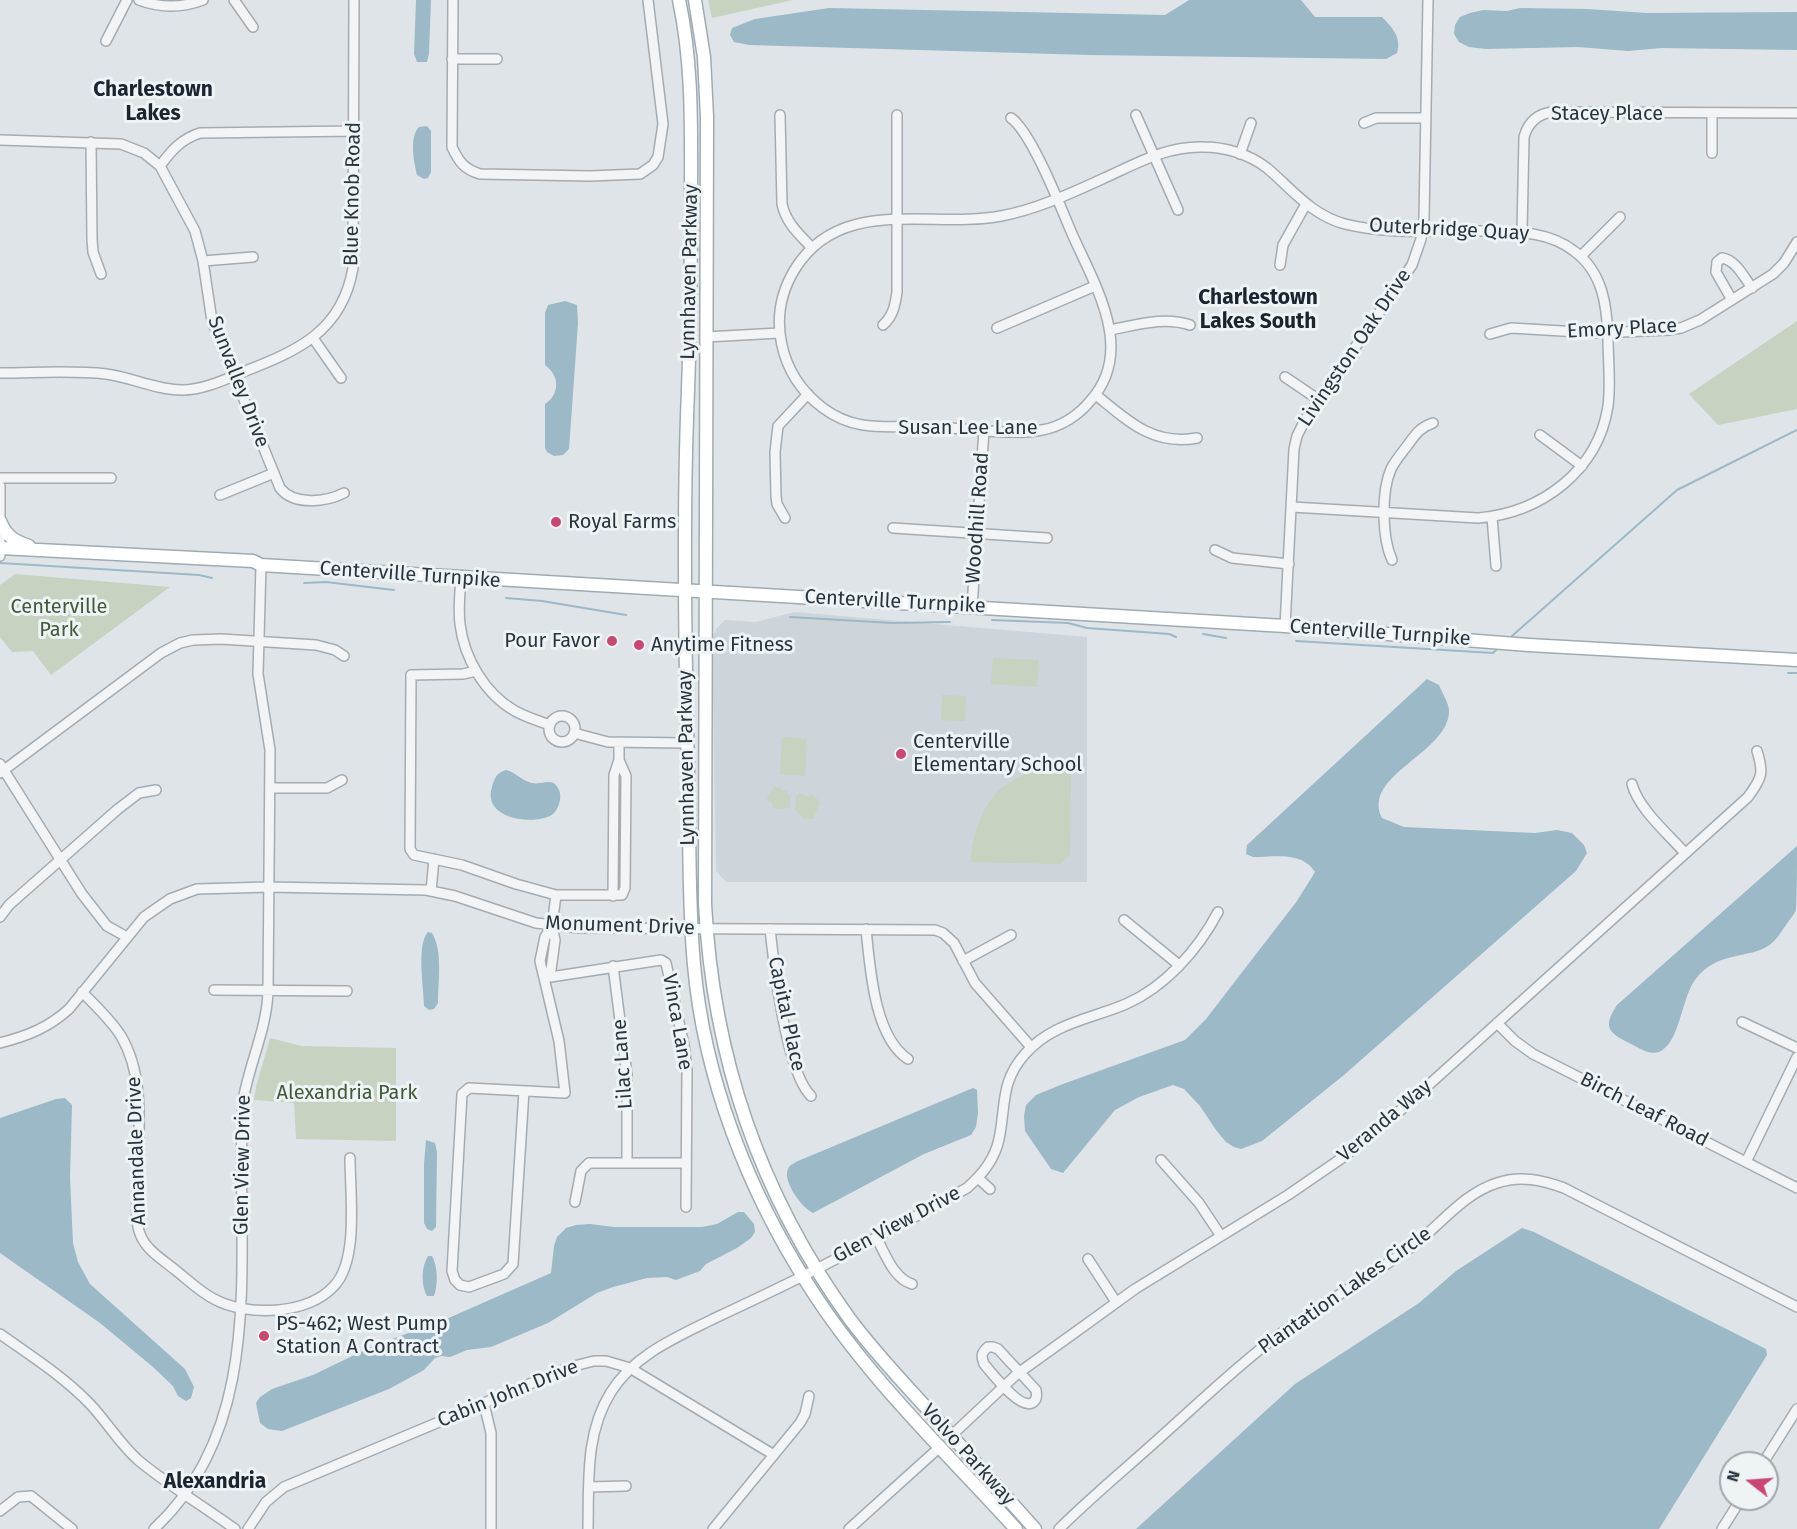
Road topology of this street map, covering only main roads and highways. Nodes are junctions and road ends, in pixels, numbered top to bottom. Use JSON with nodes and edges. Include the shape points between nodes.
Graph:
{"nodes":[{"id":1,"x":680,"y":0,"type":"edge"},
{"id":2,"x":695,"y":0,"type":"edge"},
{"id":3,"x":0,"y":521,"type":"edge"},
{"id":4,"x":0,"y":548,"type":"edge"},
{"id":5,"x":54,"y":551,"type":"junction"},
{"id":6,"x":0,"y":556,"type":"edge"},
{"id":7,"x":261,"y":566,"type":"junction"},
{"id":8,"x":685,"y":591,"type":"junction"},
{"id":9,"x":705,"y":592,"type":"junction"},
{"id":10,"x":1797,"y":660,"type":"edge"},
{"id":11,"x":901,"y":1380,"type":"joint"},
{"id":12,"x":891,"y":1393,"type":"joint"},
{"id":13,"x":1016,"y":1529,"type":"edge"},
{"id":14,"x":1035,"y":1529,"type":"edge"}],
"edges":[{"from":1,"to":8,"type":"main road","name":"Lynnhaven Parkway","via":[[690,68],[692,128]]},
{"from":2,"to":9,"type":"main road","name":"Lynnhaven Parkway","via":[[707,87]]},
{"from":3,"to":5,"type":"main road","via":[[10,538]]},
{"from":4,"to":5,"type":"main road","name":"Centerville Turnpike"},
{"from":5,"to":7,"type":"main road","name":"Centerville Turnpike","via":[[253,561]]},
{"from":6,"to":7,"type":"main road","name":"Centerville Turnpike","via":[[250,570]]},
{"from":7,"to":8,"type":"main road","name":"Centerville Turnpike"},
{"from":8,"to":9,"type":"main road","name":"Centerville Turnpike"},
{"from":8,"to":12,"type":"main road","name":"Lynnhaven Parkway","via":[[691,928],[701,1016],[721,1096],[750,1175],[802,1276],[838,1329]]},
{"from":9,"to":10,"type":"main road","name":"Centerville Turnpike"},
{"from":9,"to":11,"type":"main road","name":"Lynnhaven Parkway","via":[[704,874],[709,964],[729,1069],[770,1183],[798,1237],[851,1320]]},
{"from":11,"to":14,"type":"main road","name":"Volvo Parkway"},
{"from":12,"to":13,"type":"main road","name":"Volvo Parkway"}]}
